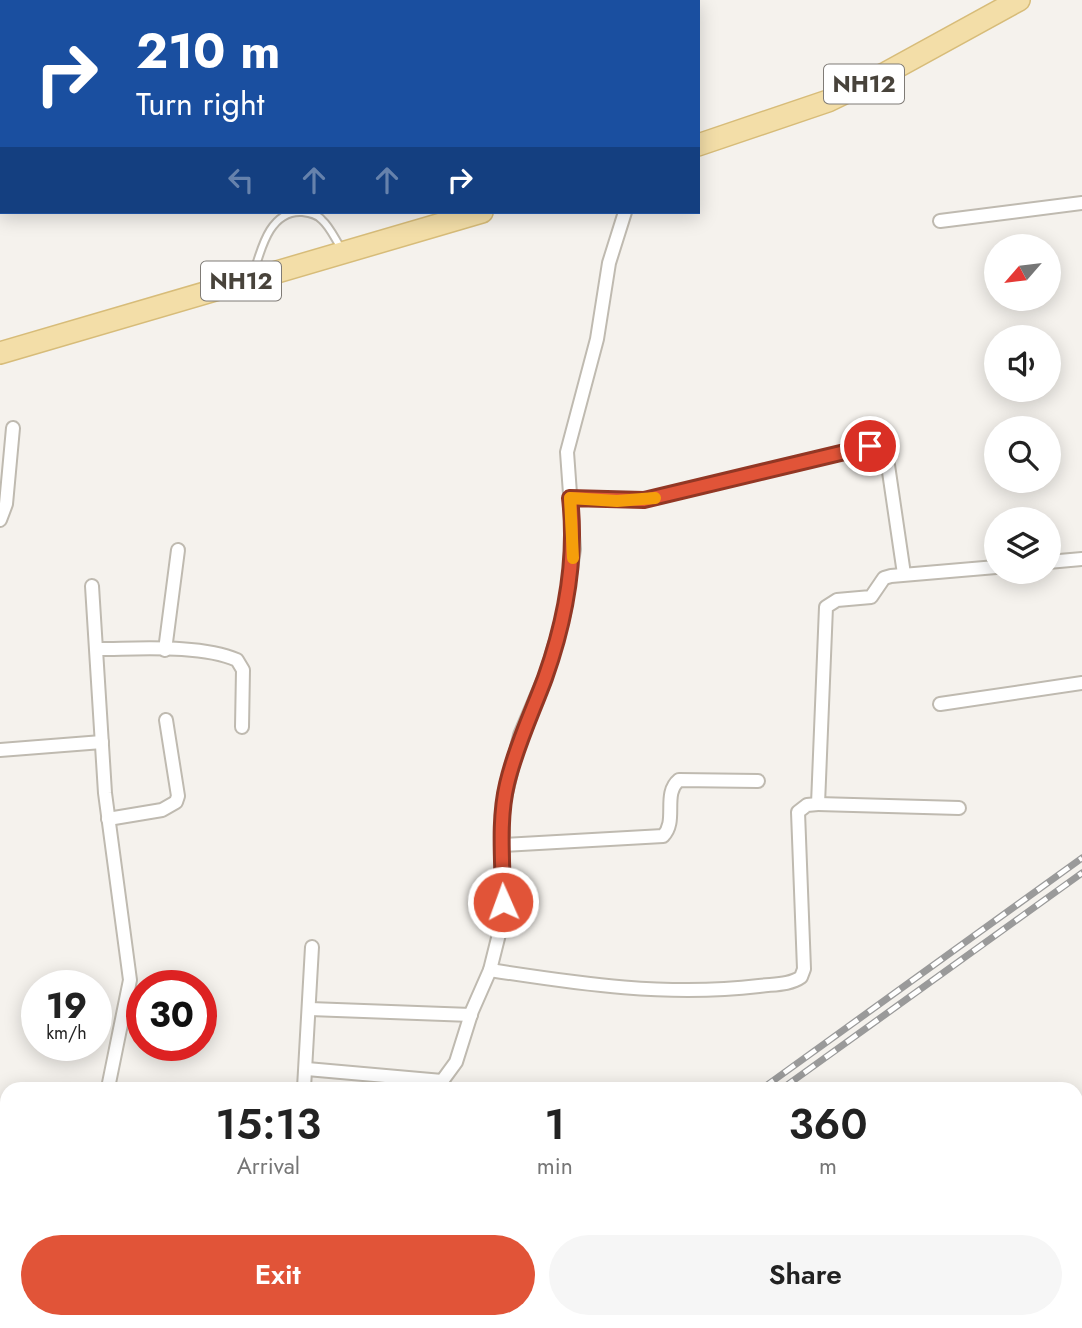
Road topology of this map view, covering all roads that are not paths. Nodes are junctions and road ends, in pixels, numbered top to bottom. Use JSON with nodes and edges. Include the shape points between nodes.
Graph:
{"nodes":[{"id":1,"x":1019,"y":0,"type":"edge"},
{"id":2,"x":700,"y":144,"type":"edge"},
{"id":3,"x":1082,"y":203,"type":"edge"},
{"id":4,"x":294,"y":214,"type":"edge"},
{"id":5,"x":475,"y":214,"type":"edge"},
{"id":6,"x":624,"y":214,"type":"edge"},
{"id":7,"x":322,"y":216,"type":"edge"},
{"id":8,"x":940,"y":221,"type":"dead end"},
{"id":9,"x":345,"y":253,"type":"junction"},
{"id":10,"x":253,"y":278,"type":"junction"},
{"id":11,"x":0,"y":353,"type":"edge"},
{"id":12,"x":13,"y":428,"type":"dead end"},
{"id":13,"x":570,"y":498,"type":"junction"},
{"id":14,"x":0,"y":520,"type":"edge"},
{"id":15,"x":178,"y":550,"type":"dead end"},
{"id":16,"x":1082,"y":559,"type":"edge"},
{"id":17,"x":1061,"y":561,"type":"edge"},
{"id":18,"x":984,"y":568,"type":"edge"},
{"id":19,"x":904,"y":574,"type":"junction"},
{"id":20,"x":92,"y":586,"type":"dead end"},
{"id":21,"x":97,"y":649,"type":"junction"},
{"id":22,"x":165,"y":650,"type":"junction"},
{"id":23,"x":1082,"y":683,"type":"edge"},
{"id":24,"x":940,"y":704,"type":"dead end"},
{"id":25,"x":166,"y":720,"type":"dead end"},
{"id":26,"x":242,"y":727,"type":"dead end"},
{"id":27,"x":102,"y":742,"type":"junction"},
{"id":28,"x":0,"y":750,"type":"edge"},
{"id":29,"x":758,"y":781,"type":"dead end"},
{"id":30,"x":818,"y":804,"type":"junction"},
{"id":31,"x":959,"y":808,"type":"dead end"},
{"id":32,"x":108,"y":819,"type":"junction"},
{"id":33,"x":502,"y":845,"type":"junction"},
{"id":34,"x":312,"y":947,"type":"dead end"},
{"id":35,"x":491,"y":970,"type":"junction"},
{"id":36,"x":310,"y":1009,"type":"junction"},
{"id":37,"x":471,"y":1015,"type":"junction"},
{"id":38,"x":307,"y":1069,"type":"junction"},
{"id":39,"x":109,"y":1082,"type":"edge"},
{"id":40,"x":305,"y":1082,"type":"edge"},
{"id":41,"x":414,"y":1082,"type":"edge"},
{"id":42,"x":441,"y":1082,"type":"edge"}],
"edges":[{"from":1,"to":2,"type":"main road","number":"NH12","via":[[828,100]]},
{"from":3,"to":8,"type":"street"},
{"from":4,"to":10,"type":"lane","via":[[280,220],[262,243]]},
{"from":5,"to":9,"type":"main road","number":"NH12"},
{"from":6,"to":13,"type":"street","via":[[609,263],[597,339],[568,452]]},
{"from":7,"to":9,"type":"lane"},
{"from":9,"to":10,"type":"main road","number":"NH12"},
{"from":10,"to":11,"type":"main road","number":"NH12"},
{"from":12,"to":14,"type":"street","via":[[6,504]]},
{"from":13,"to":19,"type":"street","via":[[644,500],[870,446],[884,455],[888,466]]},
{"from":13,"to":33,"type":"street","via":[[574,549],[564,614],[518,744],[503,806]]},
{"from":15,"to":22,"type":"street"},
{"from":16,"to":17,"type":"street"},
{"from":18,"to":19,"type":"street"},
{"from":19,"to":30,"type":"street","via":[[884,578],[871,597],[837,600],[826,607]]},
{"from":20,"to":21,"type":"street"},
{"from":21,"to":22,"type":"street"},
{"from":21,"to":27,"type":"street"},
{"from":22,"to":26,"type":"street","via":[[237,660],[243,670]]},
{"from":23,"to":24,"type":"street"},
{"from":25,"to":32,"type":"street","via":[[176,802],[162,810]]},
{"from":27,"to":28,"type":"street"},
{"from":27,"to":32,"type":"street"},
{"from":29,"to":33,"type":"street","via":[[680,779],[671,790],[670,822],[663,836]]},
{"from":30,"to":31,"type":"street"},
{"from":30,"to":35,"type":"street","via":[[798,812],[804,969],[796,981],[669,991],[602,987]]},
{"from":32,"to":39,"type":"street","via":[[130,981]]},
{"from":33,"to":35,"type":"street","via":[[503,902]]},
{"from":34,"to":36,"type":"street"},
{"from":35,"to":37,"type":"street"},
{"from":36,"to":37,"type":"street"},
{"from":36,"to":38,"type":"street"},
{"from":37,"to":42,"type":"street","via":[[456,1062]]},
{"from":38,"to":40,"type":"street"},
{"from":38,"to":41,"type":"street"}]}
